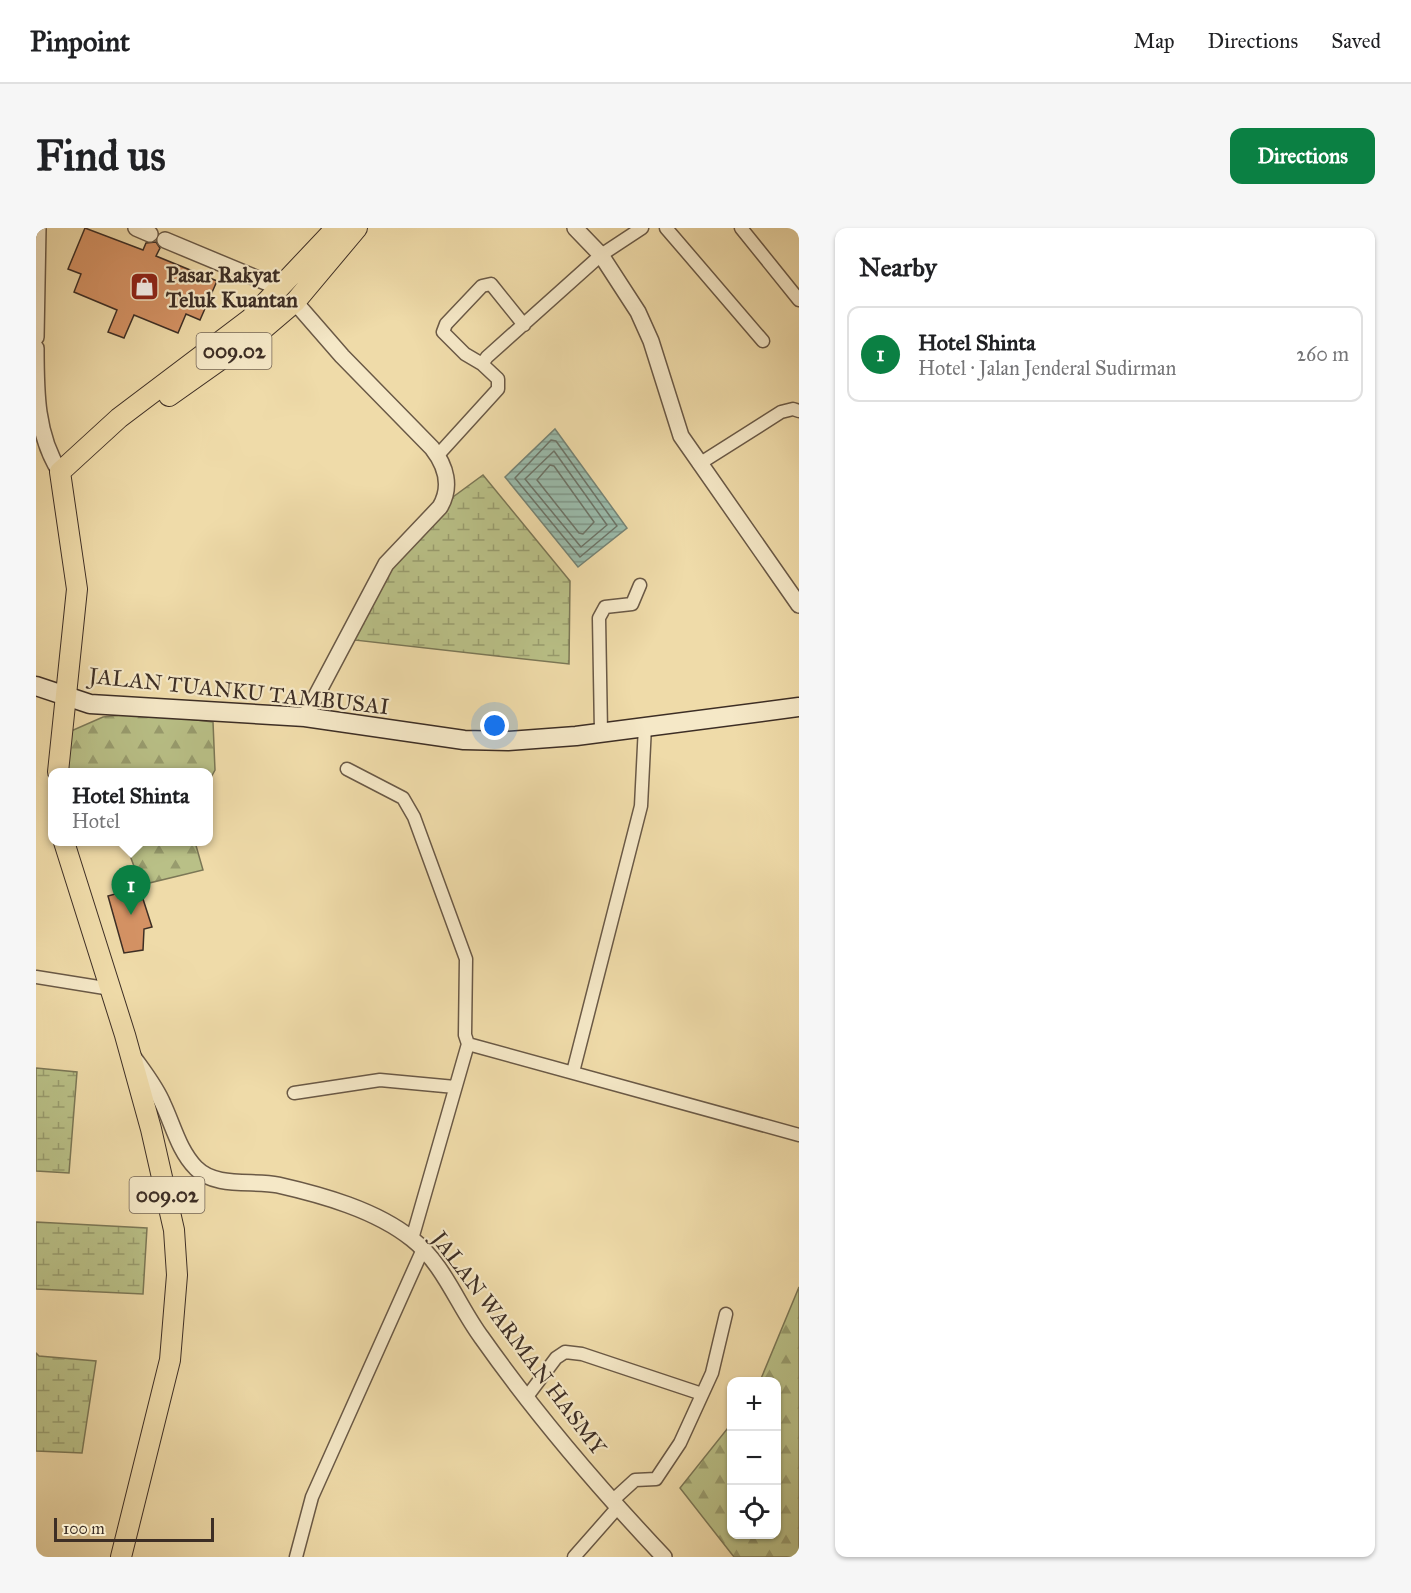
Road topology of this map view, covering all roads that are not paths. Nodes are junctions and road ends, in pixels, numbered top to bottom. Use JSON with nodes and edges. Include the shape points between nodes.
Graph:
{"nodes":[{"id":1,"x":38,"y":228,"type":"edge"},
{"id":2,"x":336,"y":228,"type":"edge"},
{"id":3,"x":357,"y":228,"type":"edge"},
{"id":4,"x":575,"y":228,"type":"edge"},
{"id":5,"x":642,"y":228,"type":"edge"},
{"id":6,"x":666,"y":228,"type":"edge"},
{"id":7,"x":741,"y":228,"type":"edge"},
{"id":8,"x":165,"y":240,"type":"dead end"},
{"id":9,"x":601,"y":255,"type":"junction"},
{"id":10,"x":37,"y":285,"type":"edge"},
{"id":11,"x":280,"y":288,"type":"junction"},
{"id":12,"x":799,"y":300,"type":"edge"},
{"id":13,"x":295,"y":302,"type":"junction"},
{"id":14,"x":524,"y":325,"type":"junction"},
{"id":15,"x":36,"y":337,"type":"edge"},
{"id":16,"x":763,"y":341,"type":"dead end"},
{"id":17,"x":36,"y":348,"type":"edge"},
{"id":18,"x":482,"y":364,"type":"junction"},
{"id":19,"x":799,"y":411,"type":"edge"},
{"id":20,"x":90,"y":448,"type":"junction"},
{"id":21,"x":438,"y":455,"type":"junction"},
{"id":22,"x":699,"y":464,"type":"junction"},
{"id":23,"x":60,"y":472,"type":"junction"},
{"id":24,"x":640,"y":585,"type":"dead end"},
{"id":25,"x":799,"y":605,"type":"edge"},
{"id":26,"x":39,"y":683,"type":"edge"},
{"id":27,"x":68,"y":696,"type":"junction"},
{"id":28,"x":799,"y":707,"type":"edge"},
{"id":29,"x":305,"y":717,"type":"junction"},
{"id":30,"x":645,"y":726,"type":"junction"},
{"id":31,"x":601,"y":732,"type":"junction"},
{"id":32,"x":58,"y":768,"type":"edge"},
{"id":33,"x":347,"y":769,"type":"dead end"},
{"id":34,"x":65,"y":846,"type":"edge"},
{"id":35,"x":36,"y":977,"type":"edge"},
{"id":36,"x":111,"y":989,"type":"junction"},
{"id":37,"x":468,"y":1044,"type":"junction"},
{"id":38,"x":130,"y":1054,"type":"junction"},
{"id":39,"x":573,"y":1072,"type":"junction"},
{"id":40,"x":455,"y":1087,"type":"junction"},
{"id":41,"x":294,"y":1093,"type":"dead end"},
{"id":42,"x":799,"y":1135,"type":"edge"},
{"id":43,"x":418,"y":1244,"type":"junction"},
{"id":44,"x":726,"y":1314,"type":"dead end"},
{"id":45,"x":702,"y":1394,"type":"junction"},
{"id":46,"x":526,"y":1398,"type":"junction"},
{"id":47,"x":615,"y":1504,"type":"junction"},
{"id":48,"x":121,"y":1557,"type":"edge"},
{"id":49,"x":296,"y":1557,"type":"edge"},
{"id":50,"x":574,"y":1557,"type":"edge"},
{"id":51,"x":664,"y":1557,"type":"edge"}],
"edges":[{"from":1,"to":10,"type":"street"},
{"from":2,"to":11,"type":"main road","number":"009.02"},
{"from":3,"to":13,"type":"main road","number":"009.02"},
{"from":4,"to":9,"type":"street"},
{"from":5,"to":9,"type":"street"},
{"from":6,"to":16,"type":"street"},
{"from":7,"to":12,"type":"street"},
{"from":8,"to":11,"type":"street"},
{"from":9,"to":14,"type":"street"},
{"from":9,"to":22,"type":"street","via":[[641,318],[674,419]]},
{"from":10,"to":15,"type":"street"},
{"from":11,"to":20,"type":"main road","number":"009.02","via":[[250,319],[103,431]]},
{"from":13,"to":20,"type":"main road","number":"009.02","via":[[224,358]]},
{"from":13,"to":21,"type":"street"},
{"from":14,"to":18,"type":"street"},
{"from":14,"to":18,"type":"street","via":[[491,284],[482,286],[443,332],[465,354]]},
{"from":17,"to":23,"type":"street","via":[[37,405],[50,456]]},
{"from":18,"to":21,"type":"street","via":[[498,379],[498,389]]},
{"from":19,"to":22,"type":"street","via":[[781,412]]},
{"from":20,"to":23,"type":"main road","number":"009.02"},
{"from":21,"to":29,"type":"street","via":[[445,474],[446,496],[386,564]]},
{"from":22,"to":25,"type":"street"},
{"from":23,"to":27,"type":"main road","via":[[77,589]]},
{"from":24,"to":31,"type":"street","via":[[632,604],[605,607],[599,618]]},
{"from":26,"to":27,"type":"main road","name":"JALAN TUANKU TAMBUSAI"},
{"from":27,"to":29,"type":"main road","name":"JALAN TUANKU TAMBUSAI","via":[[90,704]]},
{"from":27,"to":32,"type":"main road"},
{"from":28,"to":30,"type":"main road","name":"JALAN TUANKU TAMBUSAI"},
{"from":29,"to":31,"type":"main road","name":"JALAN TUANKU TAMBUSAI","via":[[464,740],[508,741]]},
{"from":30,"to":31,"type":"main road","name":"JALAN TUANKU TAMBUSAI"},
{"from":30,"to":39,"type":"street","via":[[641,807]]},
{"from":33,"to":37,"type":"street","via":[[403,798],[414,817],[466,959]]},
{"from":34,"to":36,"type":"main road","number":"009.02"},
{"from":35,"to":36,"type":"street"},
{"from":36,"to":38,"type":"main road","number":"009.02"},
{"from":37,"to":39,"type":"street"},
{"from":37,"to":40,"type":"street"},
{"from":38,"to":43,"type":"street","name":"JALAN WARMAN HASMY","via":[[162,1101],[196,1169],[217,1178],[304,1192],[365,1212],[394,1226]]},
{"from":38,"to":48,"type":"main road","number":"009.02","via":[[166,1191],[177,1275],[170,1360]]},
{"from":39,"to":42,"type":"street"},
{"from":40,"to":41,"type":"street","via":[[380,1080]]},
{"from":40,"to":43,"type":"street"},
{"from":43,"to":46,"type":"street","name":"JALAN WARMAN HASMY"},
{"from":43,"to":49,"type":"street","via":[[312,1497]]},
{"from":44,"to":45,"type":"street","via":[[712,1373]]},
{"from":45,"to":46,"type":"street","via":[[582,1354],[565,1352]]},
{"from":45,"to":47,"type":"street","via":[[680,1443],[656,1479],[636,1480]]},
{"from":46,"to":47,"type":"street","name":"JALAN WARMAN HASMY"},
{"from":47,"to":50,"type":"street"},
{"from":47,"to":51,"type":"street","name":"JALAN WARMAN HASMY"}]}
